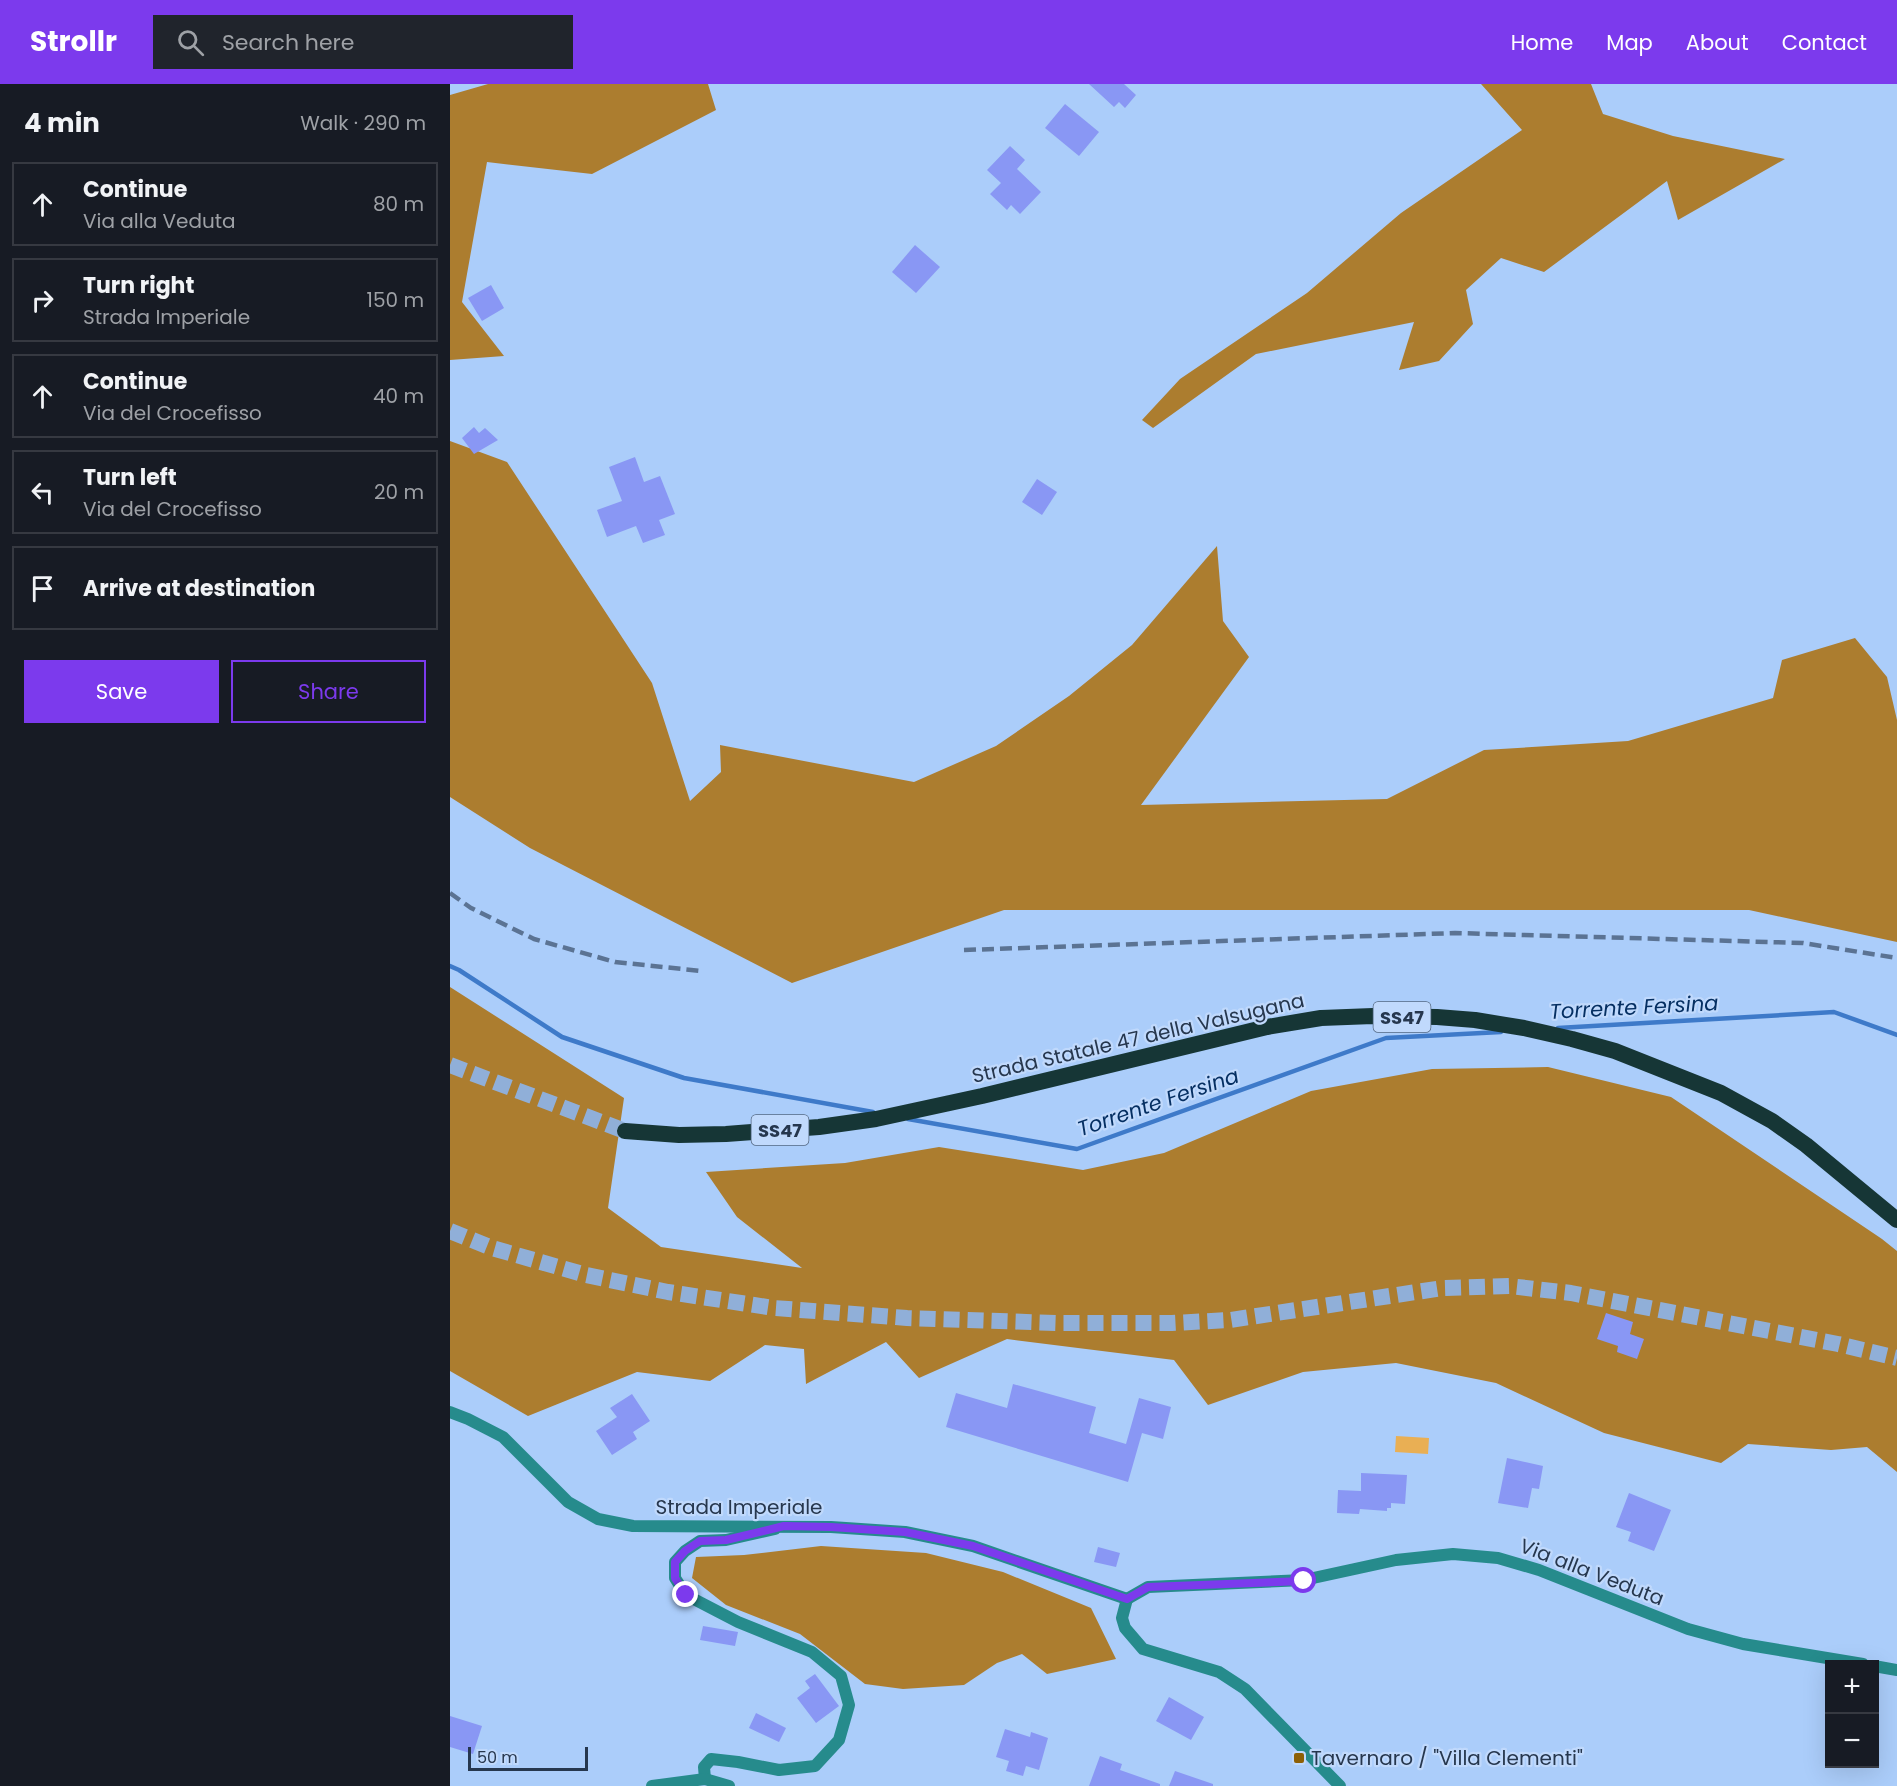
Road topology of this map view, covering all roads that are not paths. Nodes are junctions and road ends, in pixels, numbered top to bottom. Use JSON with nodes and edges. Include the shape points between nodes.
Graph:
{"nodes":[{"id":1,"x":625,"y":1131,"type":"tunnel mouth"},
{"id":2,"x":1897,"y":1220,"type":"edge"},
{"id":3,"x":450,"y":1412,"type":"edge"},
{"id":4,"x":784,"y":1526,"type":"junction"},
{"id":5,"x":1127,"y":1599,"type":"junction"},
{"id":6,"x":1834,"y":1660,"type":"edge"},
{"id":7,"x":1879,"y":1667,"type":"edge"},
{"id":8,"x":1897,"y":1670,"type":"edge"},
{"id":9,"x":705,"y":1779,"type":"junction"},
{"id":10,"x":651,"y":1786,"type":"edge"},
{"id":11,"x":729,"y":1786,"type":"edge"},
{"id":12,"x":1340,"y":1786,"type":"edge"}],
"edges":[{"from":1,"to":2,"type":"highway","name":"Strada Statale 47 della Valsugana","number":"SS47","via":[[726,1134],[876,1119],[1278,1025],[1321,1018],[1437,1017],[1475,1020],[1615,1051],[1721,1093],[1772,1121]]},
{"from":3,"to":4,"type":"street","name":"Strada Imperiale","via":[[503,1437],[568,1502],[598,1519],[633,1526]]},
{"from":4,"to":5,"type":"street","name":"Strada Imperiale","via":[[905,1532],[973,1546]]},
{"from":4,"to":9,"type":"street","via":[[726,1540],[700,1541],[675,1562],[675,1578],[686,1595],[738,1622],[812,1652],[841,1676],[849,1705],[839,1740],[815,1766],[779,1770],[711,1759],[704,1767]]},
{"from":5,"to":6,"type":"street","name":"Via alla Veduta","via":[[1148,1587],[1304,1581],[1396,1560],[1453,1554],[1498,1558],[1539,1570],[1688,1629],[1743,1644]]},
{"from":5,"to":12,"type":"street","via":[[1122,1618],[1125,1628],[1143,1649],[1219,1672],[1245,1689]]},
{"from":7,"to":8,"type":"street"},
{"from":9,"to":10,"type":"street"},
{"from":9,"to":11,"type":"street"}]}
